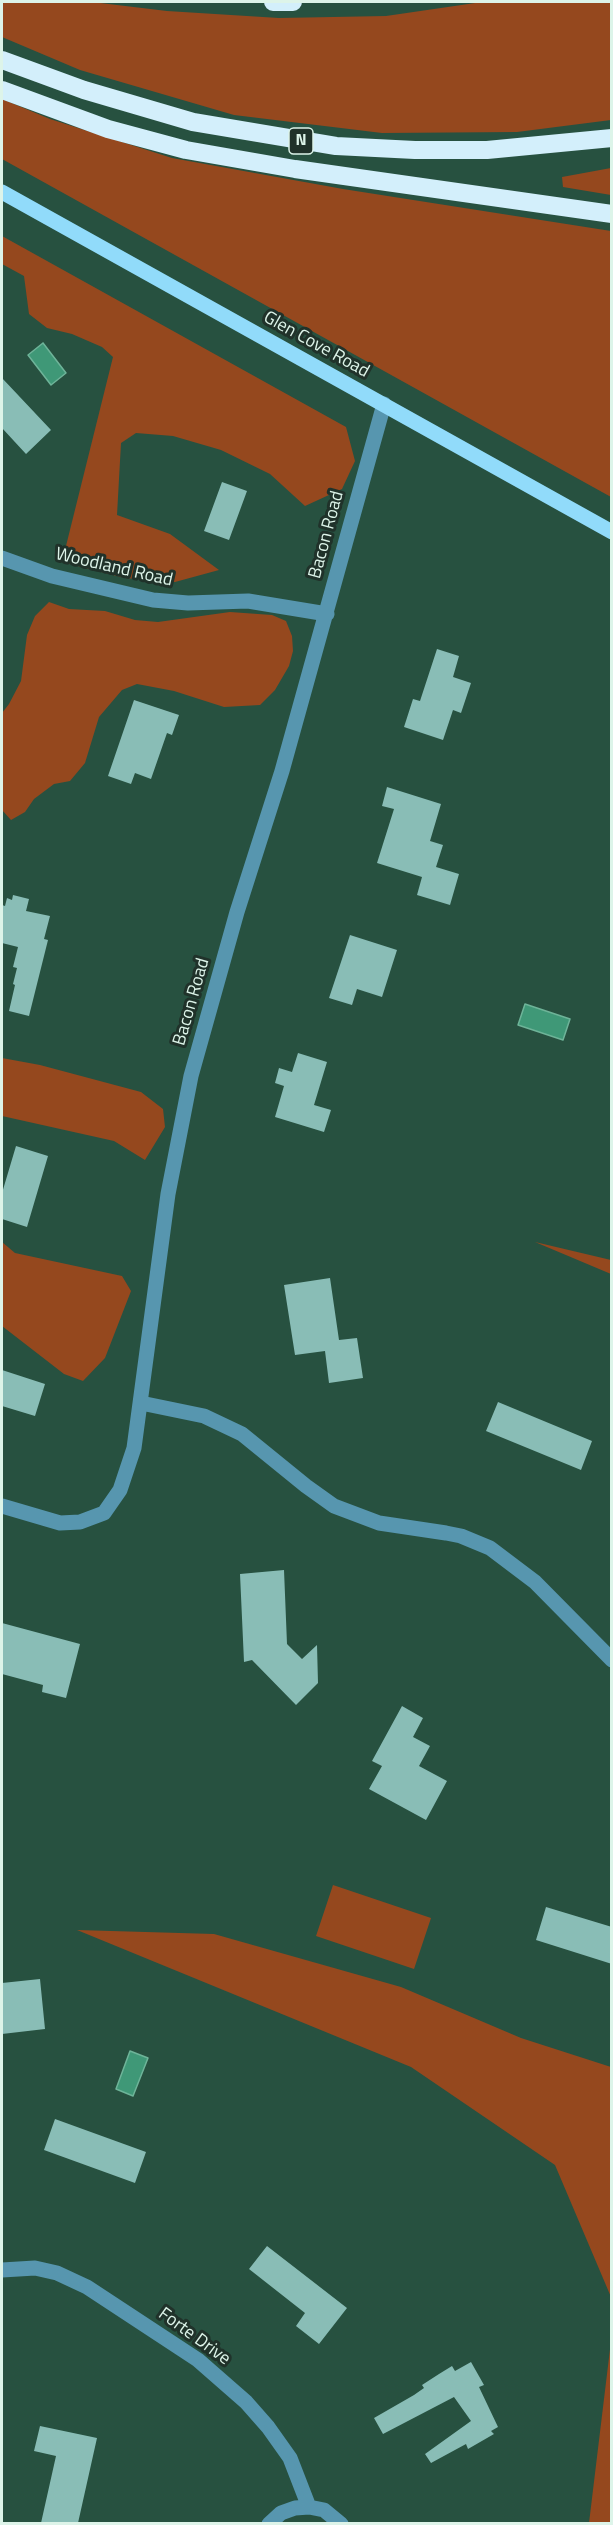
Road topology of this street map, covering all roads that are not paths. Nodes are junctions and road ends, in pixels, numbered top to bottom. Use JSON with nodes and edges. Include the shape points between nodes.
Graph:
{"nodes":[{"id":1,"x":273,"y":2,"type":"edge"},
{"id":2,"x":293,"y":2,"type":"edge"},
{"id":3,"x":2,"y":60,"type":"edge"},
{"id":4,"x":2,"y":90,"type":"edge"},
{"id":5,"x":612,"y":138,"type":"edge"},
{"id":6,"x":2,"y":192,"type":"edge"},
{"id":7,"x":612,"y":214,"type":"edge"},
{"id":8,"x":384,"y":404,"type":"junction"},
{"id":9,"x":612,"y":532,"type":"edge"},
{"id":10,"x":2,"y":558,"type":"edge"},
{"id":11,"x":327,"y":614,"type":"junction"},
{"id":12,"x":141,"y":1403,"type":"junction"},
{"id":13,"x":2,"y":1506,"type":"edge"},
{"id":14,"x":612,"y":1660,"type":"edge"},
{"id":15,"x":2,"y":2270,"type":"edge"},
{"id":16,"x":309,"y":2507,"type":"junction"},
{"id":17,"x":269,"y":2523,"type":"edge"},
{"id":18,"x":341,"y":2523,"type":"edge"}],
"edges":[{"from":1,"to":2,"type":"highway"},
{"from":3,"to":5,"type":"highway","number":"N","via":[[84,90],[193,122],[336,146],[468,150]]},
{"from":4,"to":7,"type":"highway","via":[[99,126],[186,150]]},
{"from":6,"to":8,"type":"main road","name":"Glen Cove Road"},
{"from":8,"to":9,"type":"main road","name":"Glen Cove Road"},
{"from":8,"to":11,"type":"street","name":"Bacon Road"},
{"from":10,"to":11,"type":"street","name":"Woodland Road","via":[[52,576],[153,600],[248,601]]},
{"from":11,"to":12,"type":"street","name":"Bacon Road","via":[[191,1076],[168,1194]]},
{"from":12,"to":13,"type":"street","name":"Bacon Road","via":[[134,1448],[120,1490],[104,1513],[80,1522],[60,1523]]},
{"from":12,"to":14,"type":"street","via":[[204,1416],[242,1434],[334,1506],[379,1523],[461,1536],[490,1548],[535,1582]]},
{"from":15,"to":16,"type":"street","name":"Forte Drive","via":[[35,2268],[57,2273],[198,2360],[268,2427],[290,2458]]},
{"from":16,"to":17,"type":"street","via":[[281,2513]]},
{"from":16,"to":18,"type":"street","via":[[324,2511]]}]}
